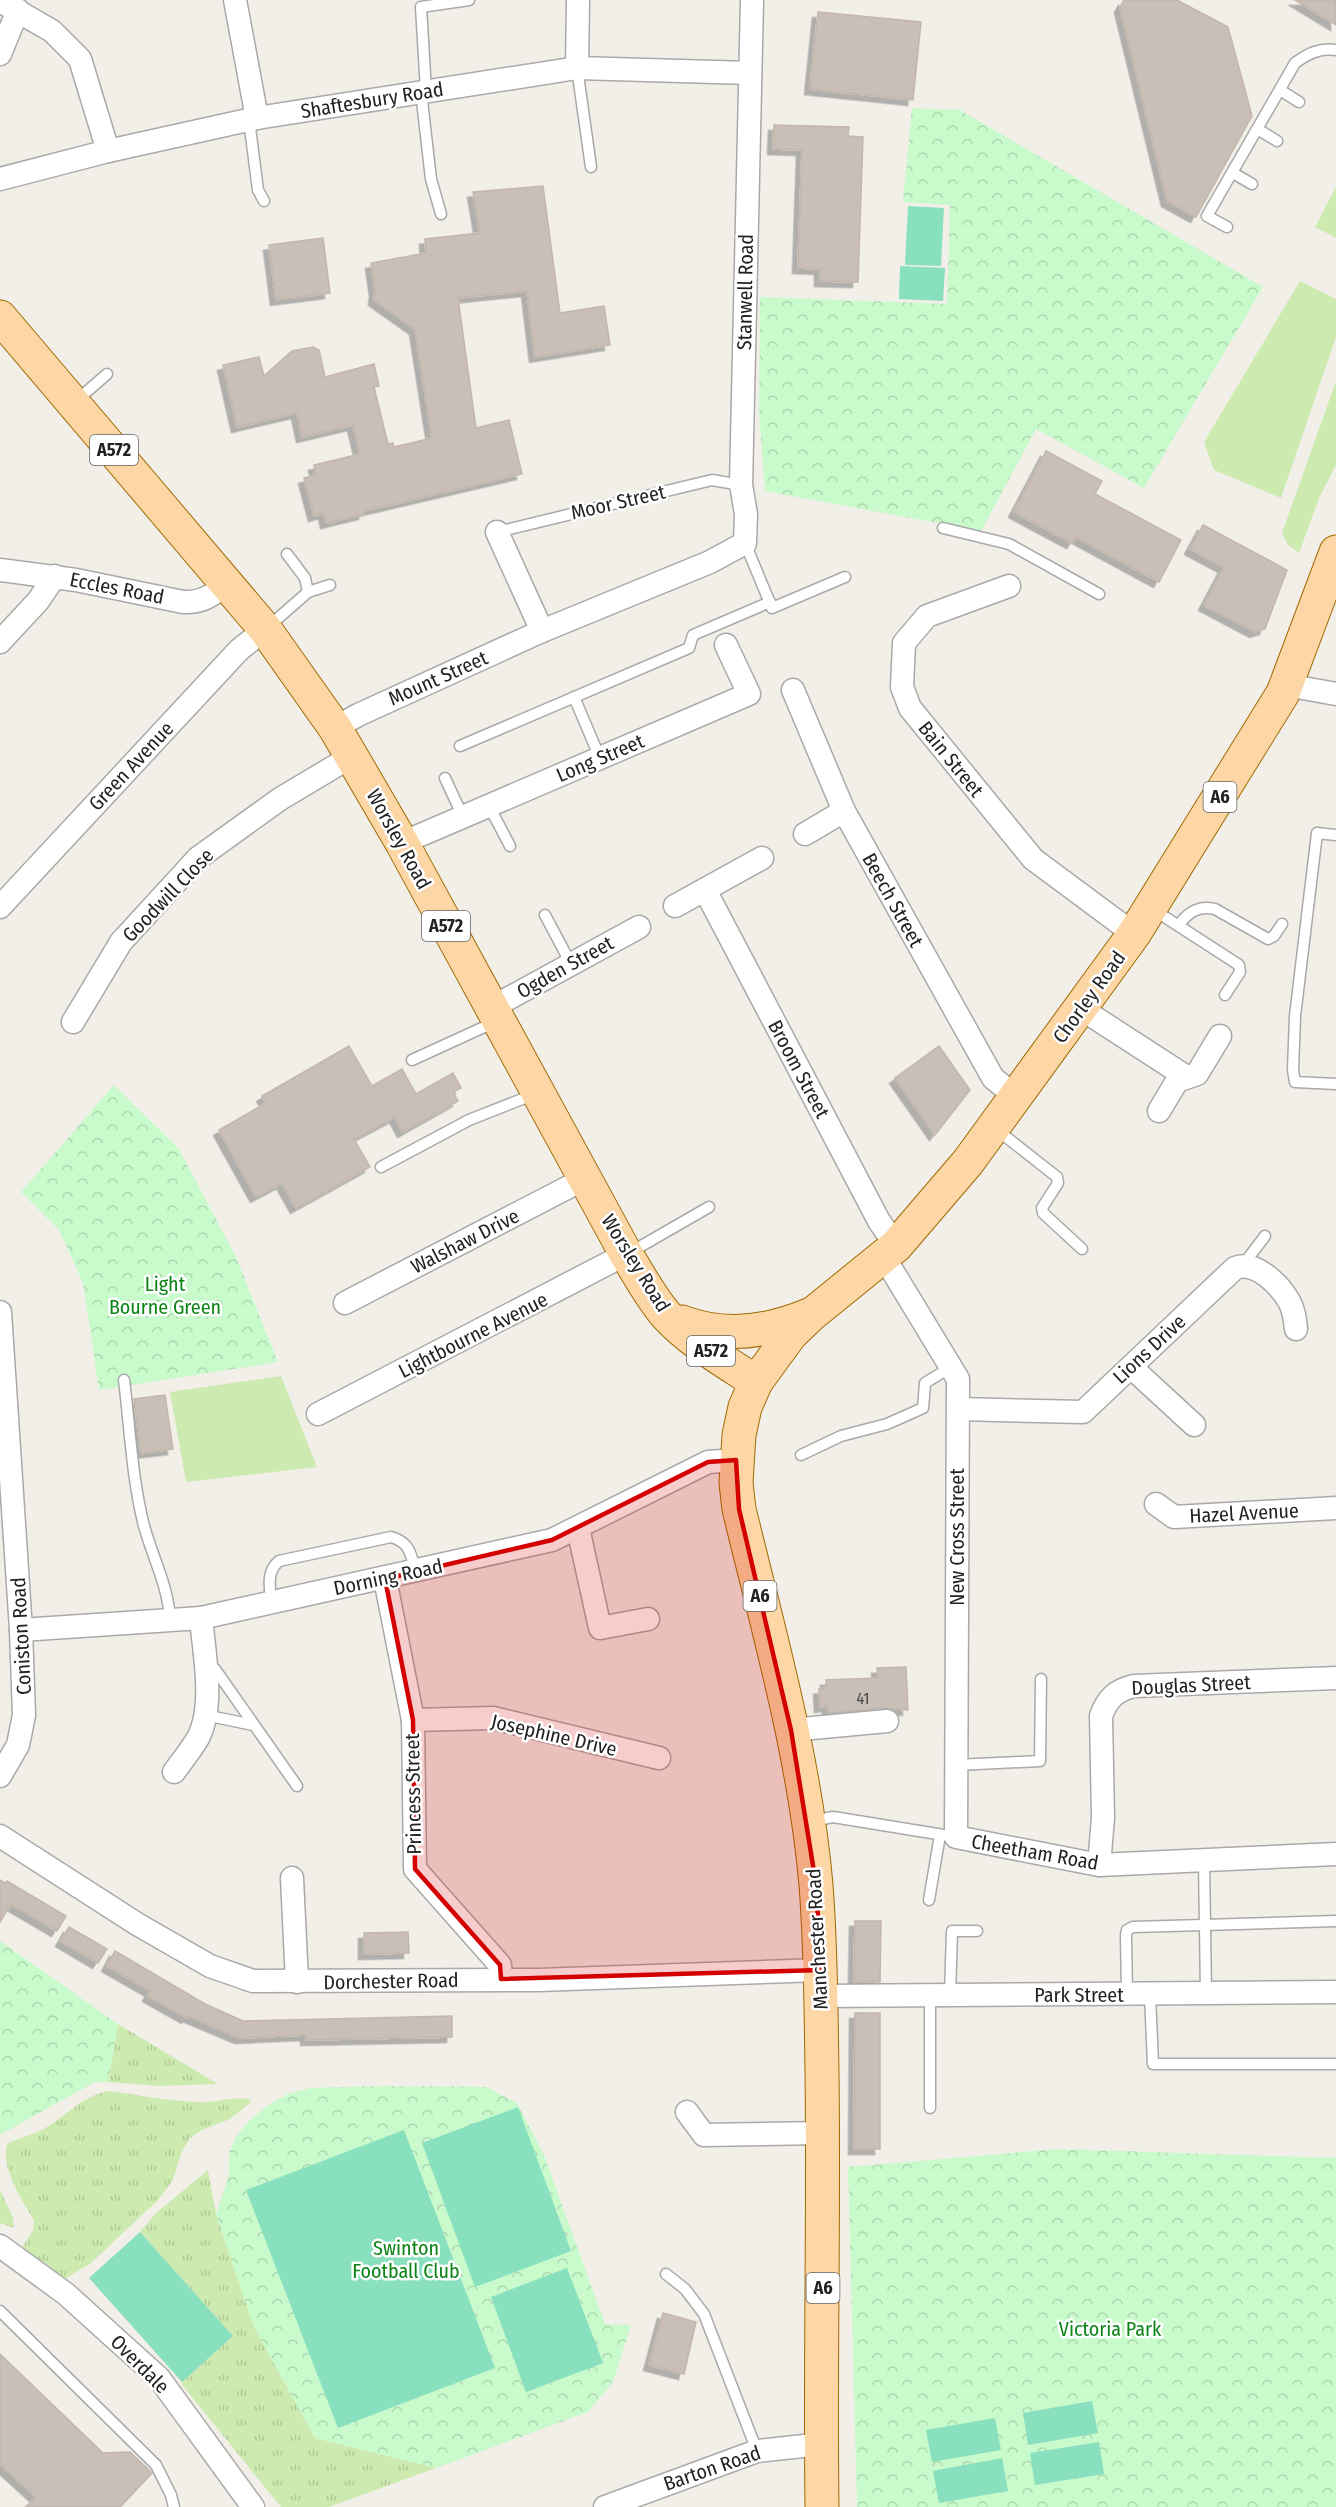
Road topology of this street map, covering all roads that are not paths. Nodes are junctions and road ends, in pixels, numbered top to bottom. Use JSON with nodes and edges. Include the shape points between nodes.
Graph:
{"nodes":[{"id":1,"x":235,"y":0,"type":"edge"},
{"id":2,"x":469,"y":0,"type":"edge"},
{"id":3,"x":578,"y":0,"type":"edge"},
{"id":4,"x":752,"y":0,"type":"edge"},
{"id":5,"x":9,"y":6,"type":"edge"},
{"id":6,"x":1336,"y":50,"type":"edge"},
{"id":7,"x":0,"y":54,"type":"edge"},
{"id":8,"x":577,"y":68,"type":"junction"},
{"id":9,"x":750,"y":73,"type":"junction"},
{"id":10,"x":1280,"y":90,"type":"junction"},
{"id":11,"x":424,"y":91,"type":"junction"},
{"id":12,"x":1299,"y":102,"type":"dead end"},
{"id":13,"x":253,"y":119,"type":"junction"},
{"id":14,"x":1259,"y":130,"type":"junction"},
{"id":15,"x":1277,"y":141,"type":"dead end"},
{"id":16,"x":108,"y":151,"type":"junction"},
{"id":17,"x":591,"y":167,"type":"dead end"},
{"id":18,"x":1233,"y":172,"type":"junction"},
{"id":19,"x":0,"y":179,"type":"edge"},
{"id":20,"x":1252,"y":184,"type":"dead end"},
{"id":21,"x":264,"y":201,"type":"dead end"},
{"id":22,"x":441,"y":214,"type":"dead end"},
{"id":23,"x":1227,"y":227,"type":"dead end"},
{"id":24,"x":0,"y":317,"type":"edge"},
{"id":25,"x":107,"y":374,"type":"dead end"},
{"id":26,"x":74,"y":404,"type":"junction"},
{"id":27,"x":741,"y":485,"type":"junction"},
{"id":28,"x":942,"y":528,"type":"dead end"},
{"id":29,"x":497,"y":532,"type":"joint"},
{"id":30,"x":745,"y":543,"type":"junction"},
{"id":31,"x":1336,"y":552,"type":"edge"},
{"id":32,"x":287,"y":554,"type":"dead end"},
{"id":33,"x":0,"y":570,"type":"edge"},
{"id":34,"x":55,"y":576,"type":"junction"},
{"id":35,"x":845,"y":577,"type":"dead end"},
{"id":36,"x":228,"y":583,"type":"junction"},
{"id":37,"x":330,"y":585,"type":"dead end"},
{"id":38,"x":1009,"y":586,"type":"dead end"},
{"id":39,"x":308,"y":592,"type":"junction"},
{"id":40,"x":1099,"y":594,"type":"dead end"},
{"id":41,"x":770,"y":602,"type":"junction"},
{"id":42,"x":265,"y":629,"type":"junction"},
{"id":43,"x":542,"y":631,"type":"junction"},
{"id":44,"x":0,"y":642,"type":"edge"},
{"id":45,"x":726,"y":645,"type":"dead end"},
{"id":46,"x":1286,"y":685,"type":"junction"},
{"id":47,"x":793,"y":690,"type":"dead end"},
{"id":48,"x":1336,"y":694,"type":"edge"},
{"id":49,"x":574,"y":697,"type":"junction"},
{"id":50,"x":335,"y":728,"type":"junction"},
{"id":51,"x":460,"y":746,"type":"dead end"},
{"id":52,"x":352,"y":756,"type":"junction"},
{"id":53,"x":600,"y":758,"type":"junction"},
{"id":54,"x":446,"y":778,"type":"dead end"},
{"id":55,"x":489,"y":806,"type":"junction"},
{"id":56,"x":844,"y":810,"type":"junction"},
{"id":57,"x":463,"y":817,"type":"junction"},
{"id":58,"x":805,"y":834,"type":"dead end"},
{"id":59,"x":1336,"y":835,"type":"edge"},
{"id":60,"x":402,"y":843,"type":"junction"},
{"id":61,"x":510,"y":846,"type":"dead end"},
{"id":62,"x":762,"y":858,"type":"dead end"},
{"id":63,"x":705,"y":890,"type":"junction"},
{"id":64,"x":675,"y":906,"type":"dead end"},
{"id":65,"x":0,"y":907,"type":"edge"},
{"id":66,"x":545,"y":915,"type":"dead end"},
{"id":67,"x":1143,"y":921,"type":"junction"},
{"id":68,"x":1282,"y":924,"type":"dead end"},
{"id":69,"x":1179,"y":925,"type":"junction"},
{"id":70,"x":639,"y":927,"type":"dead end"},
{"id":71,"x":572,"y":964,"type":"junction"},
{"id":72,"x":1225,"y":995,"type":"dead end"},
{"id":73,"x":1080,"y":1008,"type":"junction"},
{"id":74,"x":494,"y":1014,"type":"junction"},
{"id":75,"x":73,"y":1022,"type":"dead end"},
{"id":76,"x":1220,"y":1036,"type":"dead end"},
{"id":77,"x":412,"y":1060,"type":"dead end"},
{"id":78,"x":1185,"y":1076,"type":"junction"},
{"id":79,"x":1336,"y":1084,"type":"edge"},
{"id":80,"x":538,"y":1093,"type":"junction"},
{"id":81,"x":1015,"y":1096,"type":"junction"},
{"id":82,"x":1159,"y":1111,"type":"dead end"},
{"id":83,"x":994,"y":1127,"type":"junction"},
{"id":84,"x":381,"y":1167,"type":"dead end"},
{"id":85,"x":586,"y":1178,"type":"junction"},
{"id":86,"x":709,"y":1207,"type":"dead end"},
{"id":87,"x":1266,"y":1236,"type":"dead end"},
{"id":88,"x":1082,"y":1249,"type":"dead end"},
{"id":89,"x":890,"y":1251,"type":"junction"},
{"id":90,"x":626,"y":1254,"type":"junction"},
{"id":91,"x":1243,"y":1265,"type":"junction"},
{"id":92,"x":345,"y":1303,"type":"dead end"},
{"id":93,"x":0,"y":1312,"type":"edge"},
{"id":94,"x":811,"y":1315,"type":"junction"},
{"id":95,"x":668,"y":1317,"type":"junction"},
{"id":96,"x":1296,"y":1329,"type":"dead end"},
{"id":97,"x":951,"y":1367,"type":"junction"},
{"id":98,"x":1131,"y":1367,"type":"junction"},
{"id":99,"x":124,"y":1380,"type":"dead end"},
{"id":100,"x":756,"y":1382,"type":"junction"},
{"id":101,"x":958,"y":1409,"type":"junction"},
{"id":102,"x":318,"y":1414,"type":"dead end"},
{"id":103,"x":1194,"y":1425,"type":"dead end"},
{"id":104,"x":801,"y":1455,"type":"dead end"},
{"id":105,"x":736,"y":1461,"type":"junction"},
{"id":106,"x":1156,"y":1504,"type":"dead end"},
{"id":107,"x":1336,"y":1508,"type":"edge"},
{"id":108,"x":578,"y":1528,"type":"junction"},
{"id":109,"x":416,"y":1572,"type":"junction"},
{"id":110,"x":384,"y":1579,"type":"junction"},
{"id":111,"x":271,"y":1602,"type":"junction"},
{"id":112,"x":201,"y":1618,"type":"junction"},
{"id":113,"x":170,"y":1619,"type":"junction"},
{"id":114,"x":648,"y":1619,"type":"dead end"},
{"id":115,"x":21,"y":1630,"type":"junction"},
{"id":116,"x":205,"y":1669,"type":"junction"},
{"id":117,"x":1336,"y":1678,"type":"edge"},
{"id":118,"x":1041,"y":1679,"type":"dead end"},
{"id":119,"x":205,"y":1715,"type":"junction"},
{"id":120,"x":412,"y":1720,"type":"junction"},
{"id":121,"x":887,"y":1721,"type":"dead end"},
{"id":122,"x":253,"y":1725,"type":"junction"},
{"id":123,"x":791,"y":1730,"type":"junction"},
{"id":124,"x":659,"y":1758,"type":"dead end"},
{"id":125,"x":956,"y":1765,"type":"junction"},
{"id":126,"x":174,"y":1772,"type":"dead end"},
{"id":127,"x":0,"y":1776,"type":"edge"},
{"id":128,"x":297,"y":1786,"type":"dead end"},
{"id":129,"x":809,"y":1822,"type":"junction"},
{"id":130,"x":0,"y":1836,"type":"edge"},
{"id":131,"x":948,"y":1836,"type":"junction"},
{"id":132,"x":1336,"y":1854,"type":"edge"},
{"id":133,"x":1204,"y":1860,"type":"junction"},
{"id":134,"x":1099,"y":1865,"type":"junction"},
{"id":135,"x":292,"y":1878,"type":"dead end"},
{"id":136,"x":929,"y":1900,"type":"dead end"},
{"id":137,"x":1336,"y":1921,"type":"edge"},
{"id":138,"x":1205,"y":1925,"type":"junction"},
{"id":139,"x":977,"y":1931,"type":"dead end"},
{"id":140,"x":501,"y":1979,"type":"junction"},
{"id":141,"x":297,"y":1982,"type":"junction"},
{"id":142,"x":821,"y":1983,"type":"junction"},
{"id":143,"x":1336,"y":1992,"type":"edge"},
{"id":144,"x":1206,"y":1994,"type":"junction"},
{"id":145,"x":940,"y":1995,"type":"junction"},
{"id":146,"x":1127,"y":1995,"type":"junction"},
{"id":147,"x":1150,"y":1995,"type":"junction"},
{"id":148,"x":1336,"y":2064,"type":"edge"},
{"id":149,"x":930,"y":2108,"type":"dead end"},
{"id":150,"x":687,"y":2112,"type":"dead end"},
{"id":151,"x":823,"y":2133,"type":"junction"},
{"id":152,"x":1,"y":2250,"type":"edge"},
{"id":153,"x":666,"y":2274,"type":"dead end"},
{"id":154,"x":0,"y":2311,"type":"edge"},
{"id":155,"x":822,"y":2444,"type":"junction"},
{"id":156,"x":757,"y":2451,"type":"junction"},
{"id":157,"x":645,"y":2500,"type":"edge"},
{"id":158,"x":174,"y":2507,"type":"edge"},
{"id":159,"x":253,"y":2507,"type":"edge"},
{"id":160,"x":605,"y":2507,"type":"edge"},
{"id":161,"x":822,"y":2507,"type":"edge"}],
"edges":[{"from":1,"to":13,"type":"street"},
{"from":2,"to":11,"type":"lane","via":[[421,7]]},
{"from":3,"to":8,"type":"street"},
{"from":4,"to":9,"type":"street","name":"Stanwell Road"},
{"from":5,"to":7,"type":"street"},
{"from":5,"to":16,"type":"street","via":[[52,31],[80,59]]},
{"from":6,"to":10,"type":"lane","via":[[1325,48],[1309,53],[1296,63]]},
{"from":8,"to":9,"type":"street","name":"Shaftesbury Road"},
{"from":8,"to":11,"type":"street","name":"Shaftesbury Road"},
{"from":8,"to":17,"type":"lane"},
{"from":9,"to":27,"type":"street","name":"Stanwell Road"},
{"from":10,"to":12,"type":"lane"},
{"from":10,"to":14,"type":"lane"},
{"from":11,"to":13,"type":"street","name":"Shaftesbury Road"},
{"from":11,"to":22,"type":"lane","via":[[431,179]]},
{"from":13,"to":16,"type":"street","name":"Shaftesbury Road"},
{"from":13,"to":21,"type":"lane","via":[[258,190]]},
{"from":14,"to":15,"type":"lane"},
{"from":14,"to":18,"type":"lane"},
{"from":16,"to":19,"type":"street","name":"Shaftesbury Road"},
{"from":18,"to":20,"type":"lane"},
{"from":18,"to":23,"type":"lane","via":[[1207,216]]},
{"from":24,"to":26,"type":"main road","name":"Worsley Road","number":"A572"},
{"from":25,"to":26,"type":"lane"},
{"from":26,"to":36,"type":"main road","name":"Worsley Road","number":"A572"},
{"from":27,"to":29,"type":"lane","name":"Moor Street","via":[[712,480]]},
{"from":27,"to":30,"type":"street","name":"Stanwell Road"},
{"from":28,"to":40,"type":"lane","via":[[1009,544]]},
{"from":29,"to":43,"type":"street"},
{"from":30,"to":41,"type":"lane"},
{"from":30,"to":43,"type":"street","name":"Mount Street","via":[[711,562]]},
{"from":31,"to":46,"type":"main road","name":"Chorley Road","number":"A6"},
{"from":32,"to":39,"type":"lane","via":[[305,578]]},
{"from":33,"to":34,"type":"street","name":"Eccles Road"},
{"from":34,"to":36,"type":"street","name":"Eccles Road","via":[[194,602],[207,599]]},
{"from":34,"to":44,"type":"street"},
{"from":35,"to":41,"type":"lane","via":[[772,608]]},
{"from":36,"to":42,"type":"main road","name":"Worsley Road","number":"A572"},
{"from":37,"to":39,"type":"lane"},
{"from":38,"to":67,"type":"street","name":"Bain Street","via":[[927,616],[904,643],[902,687],[910,708],[1033,859]]},
{"from":39,"to":42,"type":"lane"},
{"from":41,"to":49,"type":"lane","via":[[693,635],[689,648]]},
{"from":42,"to":50,"type":"main road","name":"Worsley Road","number":"A572"},
{"from":42,"to":65,"type":"street","name":"Green Avenue","via":[[239,650]]},
{"from":43,"to":50,"type":"street","name":"Mount Street"},
{"from":45,"to":53,"type":"street","name":"Long Street","via":[[749,694]]},
{"from":46,"to":48,"type":"street"},
{"from":46,"to":67,"type":"main road","name":"Chorley Road","number":"A6"},
{"from":47,"to":56,"type":"street","name":"Beech Street"},
{"from":49,"to":51,"type":"lane"},
{"from":49,"to":53,"type":"lane"},
{"from":50,"to":52,"type":"main road","name":"Worsley Road","number":"A572"},
{"from":52,"to":60,"type":"main road","name":"Worsley Road","number":"A572"},
{"from":52,"to":75,"type":"street","name":"Goodwill Close","via":[[280,799],[198,858],[121,942]]},
{"from":53,"to":55,"type":"street","name":"Long Street"},
{"from":54,"to":57,"type":"lane"},
{"from":55,"to":57,"type":"street","name":"Long Street"},
{"from":55,"to":61,"type":"lane"},
{"from":56,"to":58,"type":"street"},
{"from":56,"to":81,"type":"street","name":"Beech Street","via":[[993,1078]]},
{"from":57,"to":60,"type":"street","name":"Long Street"},
{"from":59,"to":79,"type":"lane","via":[[1317,833],[1295,1016],[1293,1070],[1295,1082]]},
{"from":60,"to":74,"type":"main road","name":"Worsley Road","number":"A572"},
{"from":62,"to":63,"type":"street"},
{"from":63,"to":64,"type":"street"},
{"from":63,"to":89,"type":"street","name":"Broom Street","via":[[879,1221]]},
{"from":66,"to":71,"type":"lane"},
{"from":67,"to":69,"type":"lane"},
{"from":67,"to":73,"type":"main road","name":"Chorley Road","number":"A6"},
{"from":68,"to":69,"type":"lane","via":[[1268,939],[1208,908],[1188,913]]},
{"from":69,"to":72,"type":"lane","via":[[1239,965],[1240,972]]},
{"from":70,"to":71,"type":"street","name":"Ogden Street"},
{"from":71,"to":74,"type":"street","name":"Ogden Street"},
{"from":73,"to":78,"type":"street"},
{"from":73,"to":81,"type":"main road","name":"Chorley Road","number":"A6"},
{"from":74,"to":77,"type":"lane"},
{"from":74,"to":80,"type":"main road","name":"Worsley Road","number":"A572"},
{"from":76,"to":78,"type":"street","via":[[1197,1074]]},
{"from":78,"to":82,"type":"street","via":[[1177,1081]]},
{"from":80,"to":84,"type":"lane","via":[[469,1120]]},
{"from":80,"to":85,"type":"main road","name":"Worsley Road","number":"A572"},
{"from":81,"to":83,"type":"main road","name":"Chorley Road","number":"A6"},
{"from":83,"to":88,"type":"lane","via":[[1057,1177],[1057,1187],[1042,1208],[1043,1213]]},
{"from":83,"to":89,"type":"main road","name":"Chorley Road","number":"A6"},
{"from":85,"to":90,"type":"main road","name":"Worsley Road","number":"A572"},
{"from":85,"to":92,"type":"street","name":"Walshaw Drive"},
{"from":86,"to":90,"type":"lane"},
{"from":87,"to":91,"type":"lane"},
{"from":89,"to":94,"type":"main road","name":"Chorley Road","number":"A6"},
{"from":89,"to":97,"type":"street","name":"New Cross Street"},
{"from":90,"to":95,"type":"main road","name":"Worsley Road","number":"A572"},
{"from":90,"to":102,"type":"street","name":"Lightbourne Avenue"},
{"from":91,"to":96,"type":"street","via":[[1268,1278],[1288,1300]]},
{"from":91,"to":98,"type":"street","name":"Lions Drive","via":[[1235,1268]]},
{"from":93,"to":115,"type":"street","name":"Coniston Road"},
{"from":94,"to":95,"type":"main road","via":[[775,1327],[736,1332],[708,1330]]},
{"from":94,"to":100,"type":"main road","name":"Chorley Road","number":"A6","via":[[791,1334]]},
{"from":95,"to":100,"type":"main road","name":"Worsley Road","number":"A572"},
{"from":97,"to":101,"type":"street","name":"New Cross Street","via":[[958,1379]]},
{"from":97,"to":104,"type":"lane","via":[[925,1383],[923,1408]]},
{"from":98,"to":101,"type":"street","name":"Lions Drive","via":[[1083,1412]]},
{"from":98,"to":103,"type":"street"},
{"from":99,"to":113,"type":"lane","via":[[144,1528],[165,1586]]},
{"from":100,"to":105,"type":"main road","name":"Manchester Road","number":"A6","via":[[745,1407]]},
{"from":101,"to":125,"type":"street","name":"New Cross Street"},
{"from":105,"to":108,"type":"street","name":"Dorning Road","via":[[708,1462]]},
{"from":105,"to":123,"type":"main road","name":"Manchester Road","number":"A6","via":[[739,1509]]},
{"from":106,"to":107,"type":"street","name":"Hazel Avenue","via":[[1174,1517]]},
{"from":108,"to":109,"type":"street","name":"Dorning Road","via":[[552,1540]]},
{"from":108,"to":114,"type":"street","via":[[600,1628]]},
{"from":109,"to":110,"type":"street","name":"Dorning Road"},
{"from":109,"to":111,"type":"lane","via":[[409,1548],[392,1537],[279,1561],[272,1566],[269,1577]]},
{"from":110,"to":111,"type":"street","name":"Dorning Road"},
{"from":110,"to":120,"type":"street","name":"Princess Street"},
{"from":111,"to":112,"type":"street","name":"Dorning Road"},
{"from":112,"to":113,"type":"street","name":"Dorning Road"},
{"from":112,"to":116,"type":"street"},
{"from":113,"to":115,"type":"street","name":"Dorning Road"},
{"from":115,"to":127,"type":"street","name":"Coniston Road","via":[[22,1730],[12,1759]]},
{"from":116,"to":119,"type":"street"},
{"from":116,"to":122,"type":"lane","via":[[215,1670]]},
{"from":117,"to":134,"type":"street","name":"Douglas Street","via":[[1134,1686],[1112,1696],[1101,1716],[1103,1818]]},
{"from":118,"to":125,"type":"lane","via":[[1040,1761]]},
{"from":119,"to":122,"type":"lane"},
{"from":119,"to":126,"type":"street","via":[[198,1737]]},
{"from":120,"to":124,"type":"street","name":"Josephine Drive","via":[[493,1718]]},
{"from":120,"to":140,"type":"street","name":"Princess Street","via":[[415,1869],[500,1965]]},
{"from":121,"to":123,"type":"street"},
{"from":122,"to":128,"type":"lane"},
{"from":123,"to":129,"type":"main road","name":"Manchester Road","number":"A6"},
{"from":125,"to":131,"type":"street","name":"New Cross Street"},
{"from":129,"to":131,"type":"lane","name":"Cheetham Road","via":[[833,1817]]},
{"from":129,"to":142,"type":"main road","name":"Manchester Road","number":"A6"},
{"from":130,"to":141,"type":"street","name":"Dorchester Road","via":[[210,1966],[253,1981]]},
{"from":131,"to":134,"type":"street","name":"Cheetham Road"},
{"from":131,"to":136,"type":"lane"},
{"from":132,"to":133,"type":"street","name":"Cheetham Road"},
{"from":133,"to":134,"type":"street","name":"Cheetham Road"},
{"from":133,"to":138,"type":"lane"},
{"from":135,"to":141,"type":"street"},
{"from":137,"to":138,"type":"lane"},
{"from":138,"to":144,"type":"lane"},
{"from":138,"to":146,"type":"lane","via":[[1127,1930]]},
{"from":139,"to":145,"type":"lane","via":[[952,1931]]},
{"from":140,"to":141,"type":"street","name":"Dorchester Road"},
{"from":140,"to":142,"type":"street","name":"Dorchester Road"},
{"from":142,"to":145,"type":"street","name":"Park Street"},
{"from":142,"to":151,"type":"main road","name":"Manchester Road","number":"A6"},
{"from":143,"to":144,"type":"street","name":"Park Street"},
{"from":144,"to":147,"type":"street","name":"Park Street"},
{"from":145,"to":146,"type":"street","name":"Park Street"},
{"from":145,"to":149,"type":"lane"},
{"from":146,"to":147,"type":"street","name":"Park Street"},
{"from":147,"to":148,"type":"lane","via":[[1153,2064]]},
{"from":150,"to":151,"type":"street","via":[[704,2135]]},
{"from":151,"to":155,"type":"main road","name":"Manchester Road","number":"A6"},
{"from":152,"to":159,"type":"street","name":"Overdale","via":[[66,2294],[159,2378]]},
{"from":153,"to":156,"type":"lane","via":[[685,2289],[704,2314]]},
{"from":154,"to":158,"type":"lane","via":[[156,2465]]},
{"from":155,"to":156,"type":"street","name":"Barton Road"},
{"from":155,"to":161,"type":"main road","name":"Manchester Road","number":"A6"},
{"from":156,"to":157,"type":"street","name":"Barton Road"},
{"from":157,"to":160,"type":"street","name":"Barton Road"}]}
